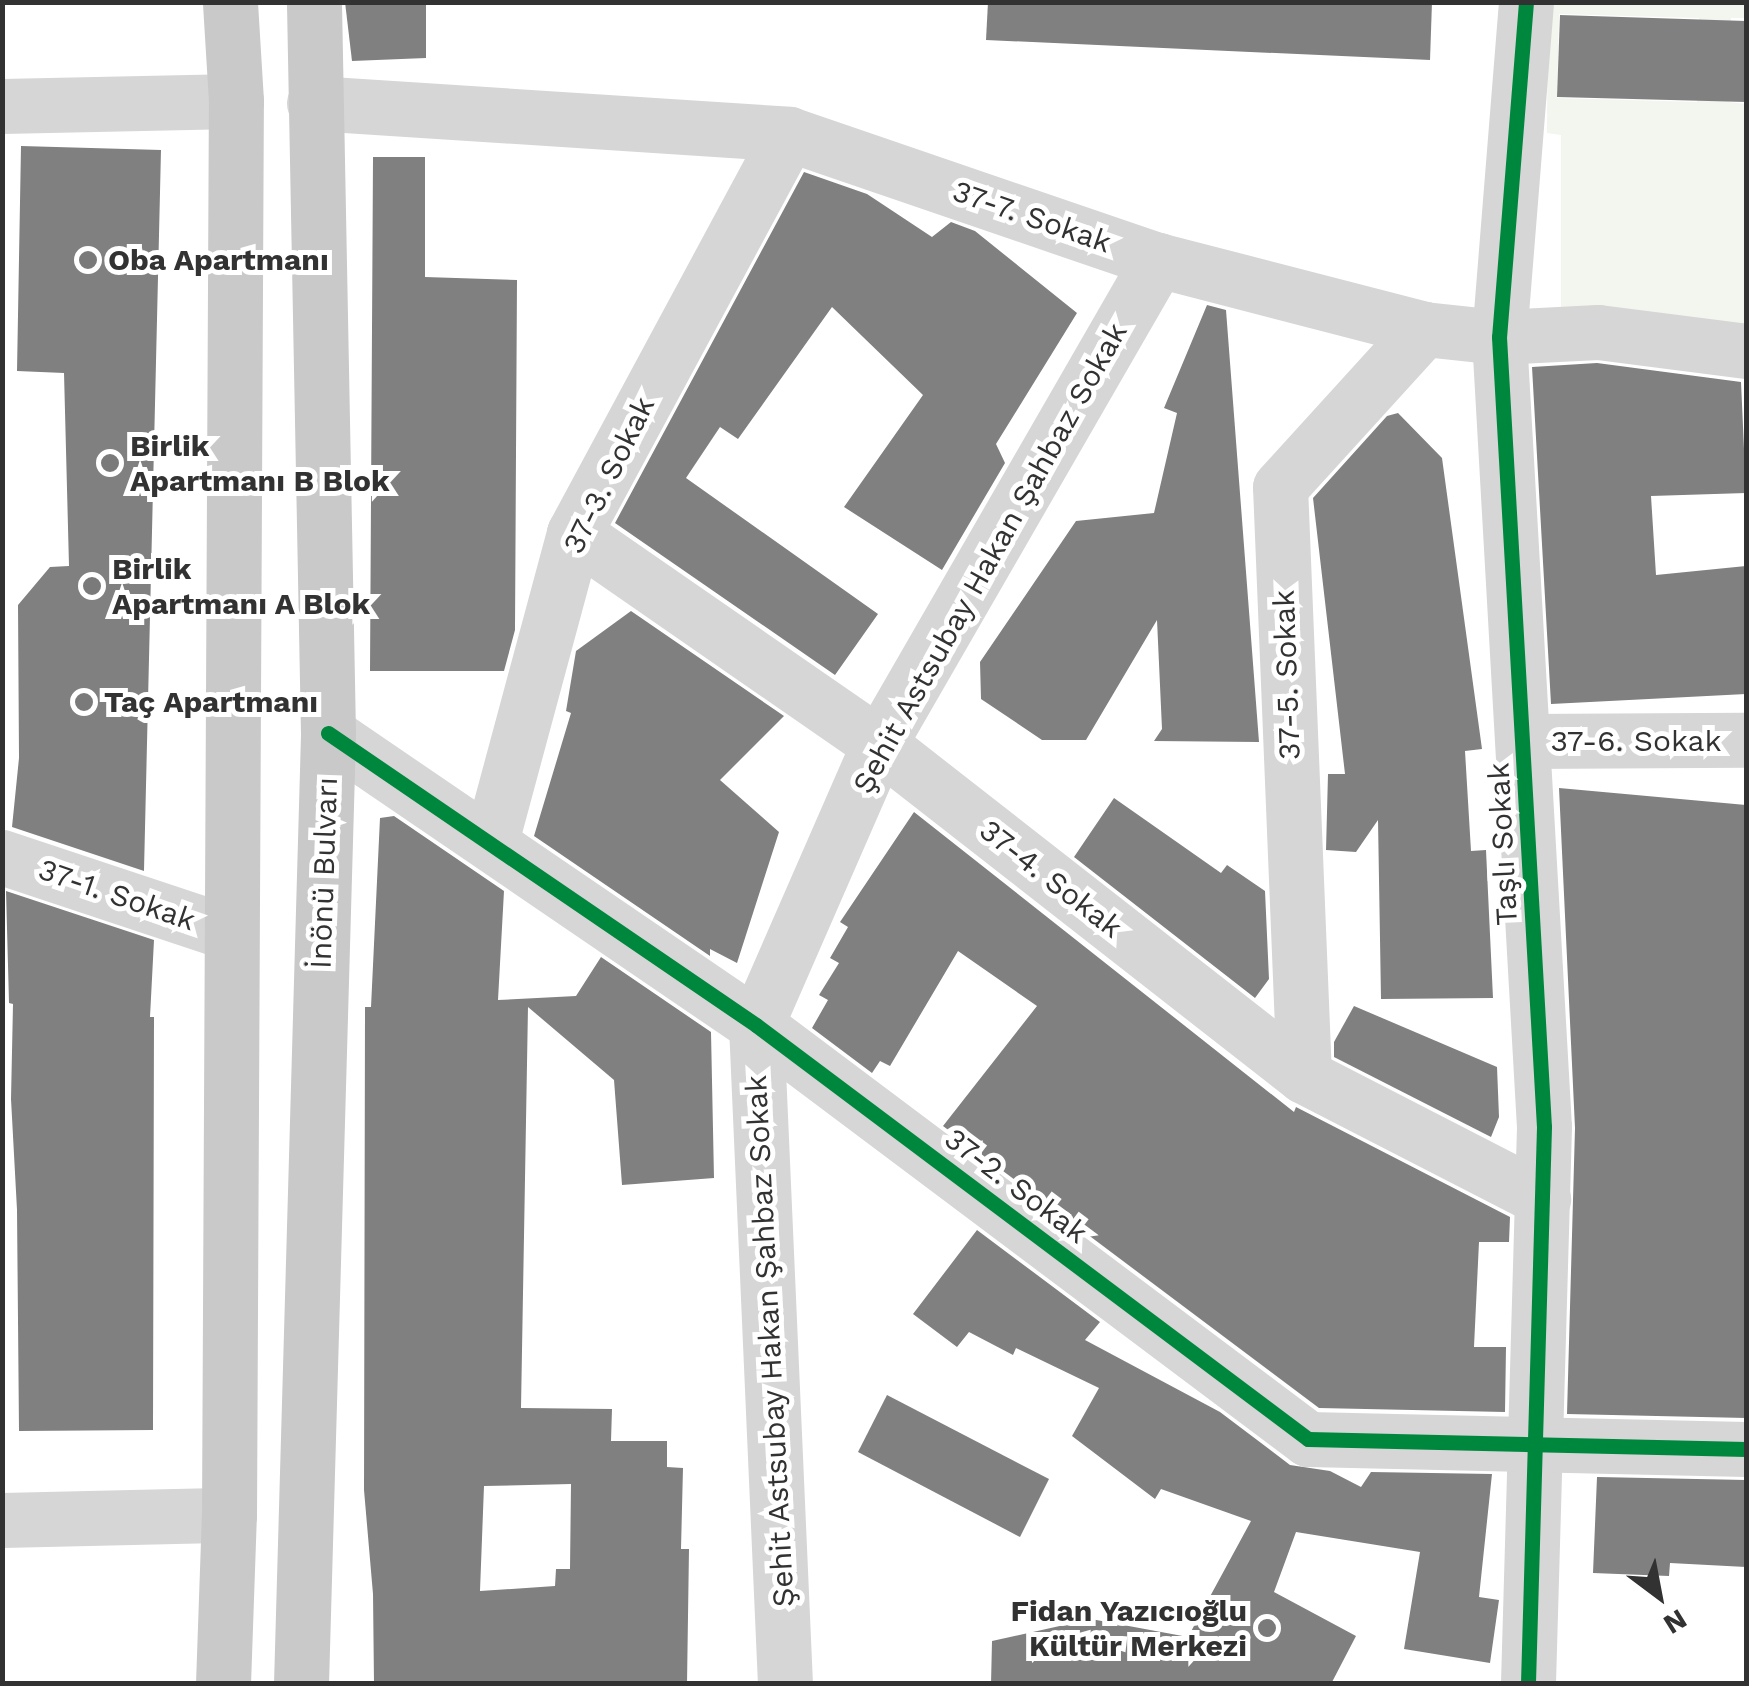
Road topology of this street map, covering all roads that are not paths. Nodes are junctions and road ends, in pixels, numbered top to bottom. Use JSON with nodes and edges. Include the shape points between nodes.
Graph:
{"nodes":[{"id":1,"x":230,"y":2,"type":"edge"},
{"id":2,"x":314,"y":2,"type":"edge"},
{"id":3,"x":1526,"y":2,"type":"edge"},
{"id":4,"x":236,"y":101,"type":"junction"},
{"id":5,"x":314,"y":103,"type":"junction"},
{"id":6,"x":2,"y":106,"type":"edge"},
{"id":7,"x":789,"y":134,"type":"junction"},
{"id":8,"x":1158,"y":260,"type":"junction"},
{"id":9,"x":1424,"y":329,"type":"junction"},
{"id":10,"x":1499,"y":336,"type":"junction"},
{"id":11,"x":1746,"y":351,"type":"edge"},
{"id":12,"x":574,"y":533,"type":"junction"},
{"id":13,"x":328,"y":733,"type":"junction"},
{"id":14,"x":1746,"y":740,"type":"edge"},
{"id":15,"x":1526,"y":741,"type":"junction"},
{"id":16,"x":879,"y":744,"type":"junction"},
{"id":17,"x":491,"y":841,"type":"junction"},
{"id":18,"x":2,"y":856,"type":"edge"},
{"id":19,"x":230,"y":933,"type":"junction"},
{"id":20,"x":756,"y":1025,"type":"junction"},
{"id":21,"x":1304,"y":1076,"type":"junction"},
{"id":22,"x":1543,"y":1199,"type":"junction"},
{"id":23,"x":1536,"y":1444,"type":"junction"},
{"id":24,"x":1746,"y":1449,"type":"edge"},
{"id":25,"x":229,"y":1515,"type":"junction"},
{"id":26,"x":2,"y":1520,"type":"edge"},
{"id":27,"x":224,"y":1684,"type":"edge"},
{"id":28,"x":302,"y":1684,"type":"edge"},
{"id":29,"x":785,"y":1684,"type":"edge"},
{"id":30,"x":1528,"y":1684,"type":"edge"}],
"edges":[{"from":1,"to":4,"type":"main road"},
{"from":2,"to":5,"type":"main road","name":"İnönü Bulvarı"},
{"from":3,"to":10,"type":"street","name":"Taşlı Sokak"},
{"from":4,"to":6,"type":"street"},
{"from":4,"to":19,"type":"main road"},
{"from":5,"to":7,"type":"street","name":"37-7. Sokak"},
{"from":5,"to":13,"type":"main road","name":"İnönü Bulvarı"},
{"from":7,"to":8,"type":"street","name":"37-7. Sokak"},
{"from":7,"to":12,"type":"street","name":"37-3. Sokak"},
{"from":8,"to":9,"type":"street","name":"37-7. Sokak"},
{"from":8,"to":16,"type":"street","name":"Şehit Astsubay Hakan Şahbaz Sokak"},
{"from":9,"to":10,"type":"street","name":"37-7. Sokak"},
{"from":9,"to":21,"type":"street","name":"37-5. Sokak","via":[[1280,487]]},
{"from":10,"to":11,"type":"street","name":"37-7. Sokak","via":[[1598,332]]},
{"from":10,"to":15,"type":"street","name":"Taşlı Sokak"},
{"from":12,"to":16,"type":"street","name":"37-4. Sokak"},
{"from":12,"to":17,"type":"street","name":"37-3. Sokak"},
{"from":13,"to":17,"type":"street","name":"37-2. Sokak"},
{"from":13,"to":28,"type":"main road","name":"İnönü Bulvarı"},
{"from":14,"to":15,"type":"street","name":"37-6. Sokak"},
{"from":15,"to":22,"type":"street","name":"Taşlı Sokak"},
{"from":16,"to":20,"type":"street","name":"Şehit Astsubay Hakan Şahbaz Sokak"},
{"from":16,"to":21,"type":"street","name":"37-4. Sokak"},
{"from":17,"to":20,"type":"street","name":"37-2. Sokak"},
{"from":18,"to":19,"type":"street","name":"37-1. Sokak"},
{"from":19,"to":25,"type":"main road"},
{"from":20,"to":23,"type":"street","name":"37-2. Sokak","via":[[1308,1439]]},
{"from":20,"to":29,"type":"street","name":"Şehit Astsubay Hakan Şahbaz Sokak"},
{"from":21,"to":22,"type":"street","name":"37-4. Sokak"},
{"from":22,"to":23,"type":"street","name":"Taşlı Sokak"},
{"from":23,"to":24,"type":"street","name":"37-2. Sokak"},
{"from":23,"to":30,"type":"street","name":"Taşlı Sokak"},
{"from":25,"to":26,"type":"street"},
{"from":25,"to":27,"type":"main road"}]}
